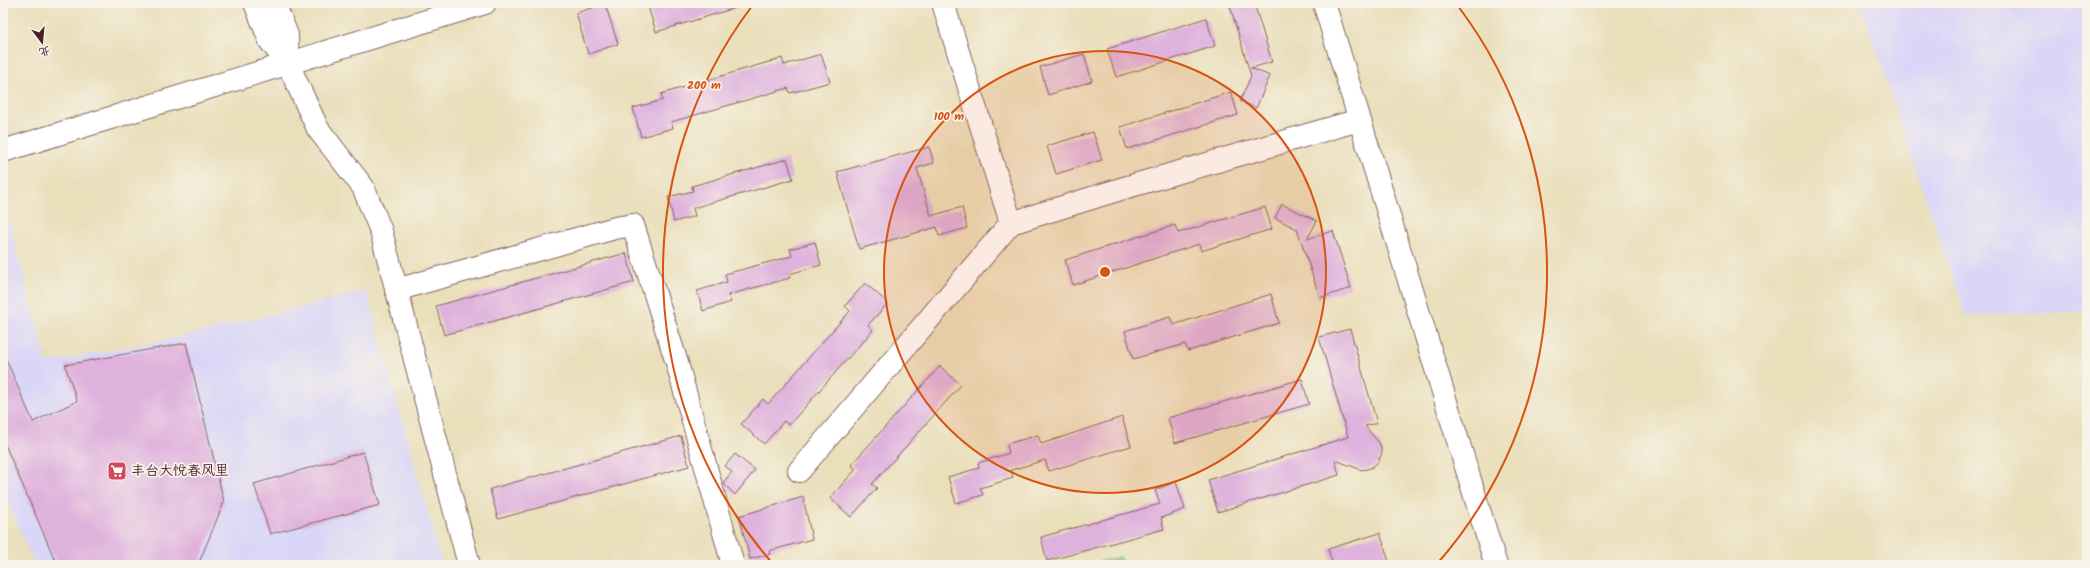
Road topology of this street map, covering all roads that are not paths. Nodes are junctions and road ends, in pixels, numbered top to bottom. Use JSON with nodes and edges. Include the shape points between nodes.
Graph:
{"nodes":[{"id":1,"x":255,"y":3,"type":"edge"},
{"id":2,"x":274,"y":3,"type":"edge"},
{"id":3,"x":485,"y":3,"type":"edge"},
{"id":4,"x":943,"y":3,"type":"edge"},
{"id":5,"x":1324,"y":3,"type":"edge"},
{"id":6,"x":288,"y":64,"type":"junction"},
{"id":7,"x":1360,"y":120,"type":"junction"},
{"id":8,"x":3,"y":151,"type":"edge"},
{"id":9,"x":1011,"y":222,"type":"junction"},
{"id":10,"x":396,"y":290,"type":"junction"},
{"id":11,"x":800,"y":471,"type":"dead end"},
{"id":12,"x":469,"y":565,"type":"edge"},
{"id":13,"x":733,"y":565,"type":"edge"},
{"id":14,"x":1496,"y":565,"type":"edge"}],
"edges":[{"from":1,"to":6,"type":"street","via":[[270,41]]},
{"from":2,"to":6,"type":"street","via":[[287,35]]},
{"from":3,"to":6,"type":"street"},
{"from":4,"to":9,"type":"street"},
{"from":5,"to":7,"type":"street"},
{"from":6,"to":8,"type":"street"},
{"from":6,"to":10,"type":"street","via":[[318,129],[364,187],[381,231]]},
{"from":7,"to":9,"type":"street"},
{"from":7,"to":14,"type":"street"},
{"from":9,"to":11,"type":"street"},
{"from":10,"to":12,"type":"street"},
{"from":10,"to":13,"type":"street","via":[[633,225],[677,363]]}]}
